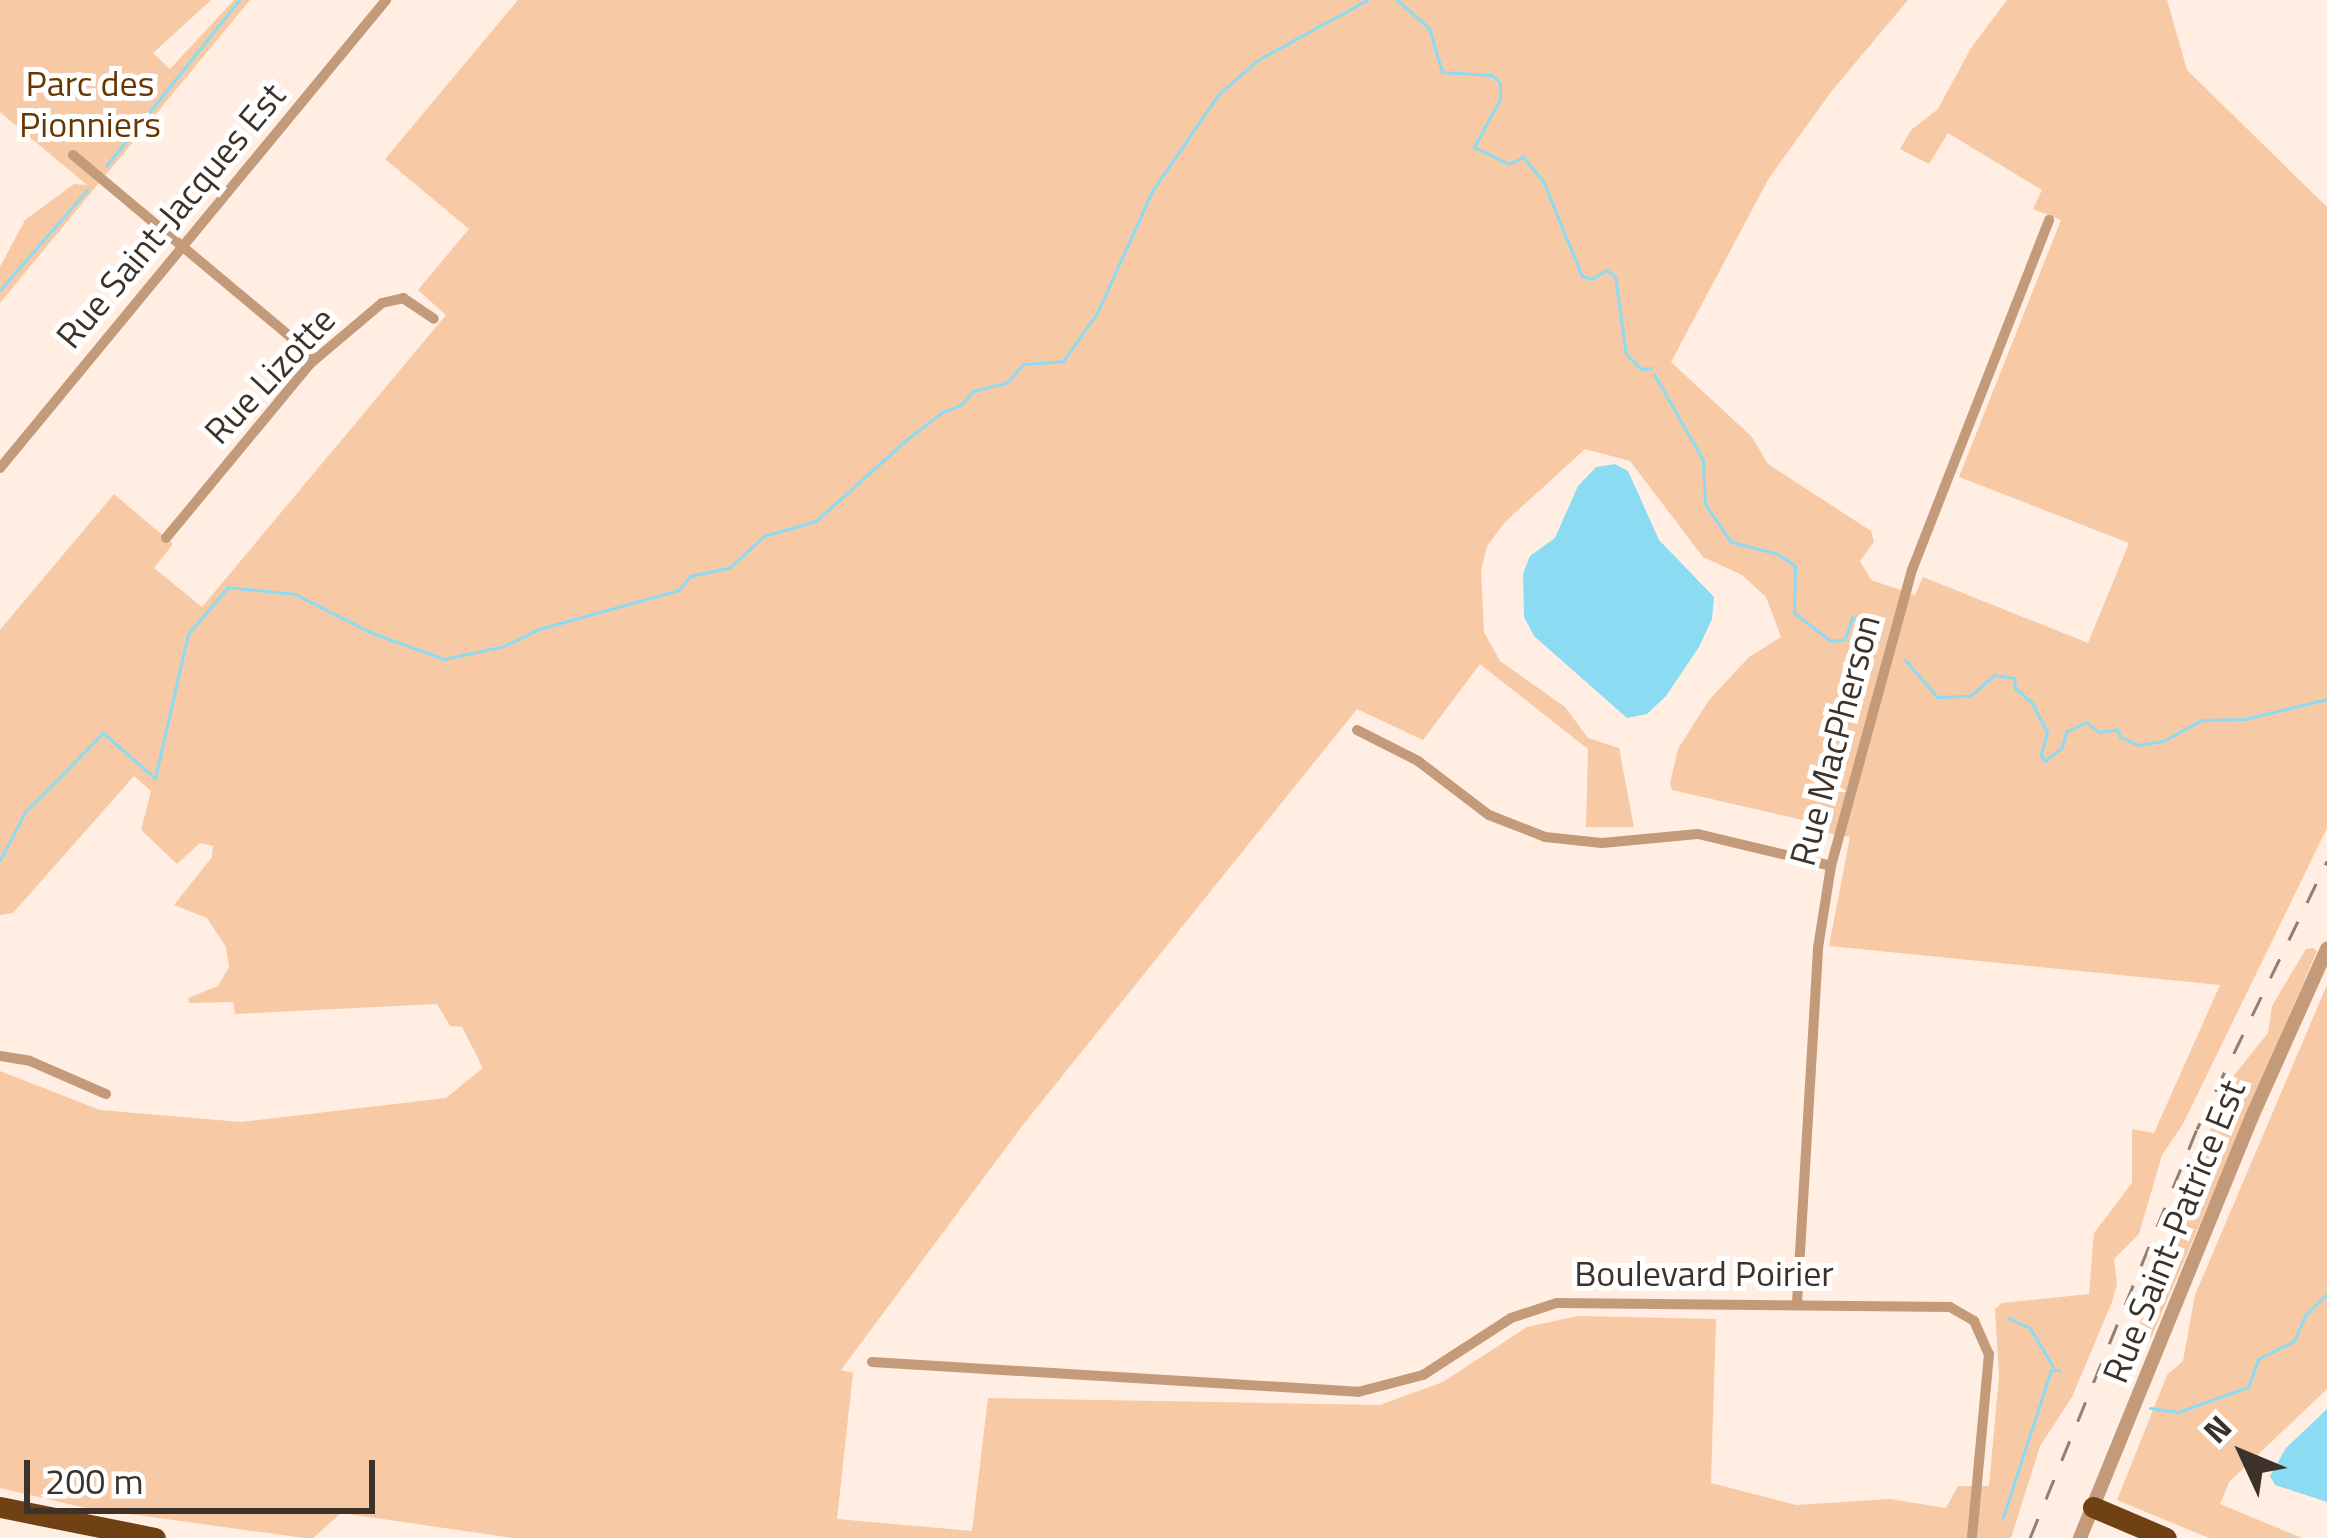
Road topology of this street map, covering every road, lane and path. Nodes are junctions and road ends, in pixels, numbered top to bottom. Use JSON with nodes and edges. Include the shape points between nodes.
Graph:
{"nodes":[{"id":1,"x":386,"y":0,"type":"edge"},
{"id":2,"x":73,"y":155,"type":"dead end"},
{"id":3,"x":2049,"y":220,"type":"dead end"},
{"id":4,"x":183,"y":246,"type":"junction"},
{"id":5,"x":434,"y":319,"type":"dead end"},
{"id":6,"x":316,"y":358,"type":"junction"},
{"id":7,"x":0,"y":468,"type":"edge"},
{"id":8,"x":166,"y":538,"type":"dead end"},
{"id":9,"x":1357,"y":730,"type":"dead end"},
{"id":10,"x":1831,"y":866,"type":"junction"},
{"id":11,"x":2327,"y":949,"type":"edge"},
{"id":12,"x":0,"y":1056,"type":"edge"},
{"id":13,"x":106,"y":1094,"type":"dead end"},
{"id":14,"x":1797,"y":1303,"type":"junction"},
{"id":15,"x":872,"y":1362,"type":"dead end"},
{"id":16,"x":2093,"y":1507,"type":"junction"},
{"id":17,"x":0,"y":1508,"type":"edge"},
{"id":18,"x":155,"y":1538,"type":"edge"},
{"id":19,"x":1972,"y":1538,"type":"edge"},
{"id":20,"x":2080,"y":1538,"type":"edge"},
{"id":21,"x":2166,"y":1538,"type":"edge"}],
"edges":[{"from":1,"to":4,"type":"street","name":"Rue Saint-Jacques Est"},
{"from":2,"to":4,"type":"street"},
{"from":3,"to":10,"type":"street","name":"Rue MacPherson","via":[[1912,570]]},
{"from":4,"to":6,"type":"street"},
{"from":4,"to":7,"type":"street","name":"Rue Saint-Jacques Est"},
{"from":5,"to":6,"type":"street","name":"Rue Lizotte","via":[[389,298]]},
{"from":6,"to":8,"type":"street","name":"Rue Lizotte"},
{"from":9,"to":10,"type":"street","via":[[1418,761],[1490,815],[1544,836],[1601,843],[1679,832]]},
{"from":10,"to":14,"type":"street","name":"Rue MacPherson","via":[[1818,948]]},
{"from":11,"to":16,"type":"street","name":"Rue Saint-Patrice Est"},
{"from":12,"to":13,"type":"street"},
{"from":14,"to":15,"type":"street","name":"Boulevard Poirier","via":[[1557,1303],[1503,1322],[1423,1375],[1358,1392]]},
{"from":14,"to":19,"type":"street","name":"Boulevard Poirier","via":[[1950,1307],[1980,1328],[1989,1363]]},
{"from":16,"to":20,"type":"street","name":"Rue Saint-Patrice Est"},
{"from":16,"to":21,"type":"highway"},
{"from":17,"to":18,"type":"highway"}]}
